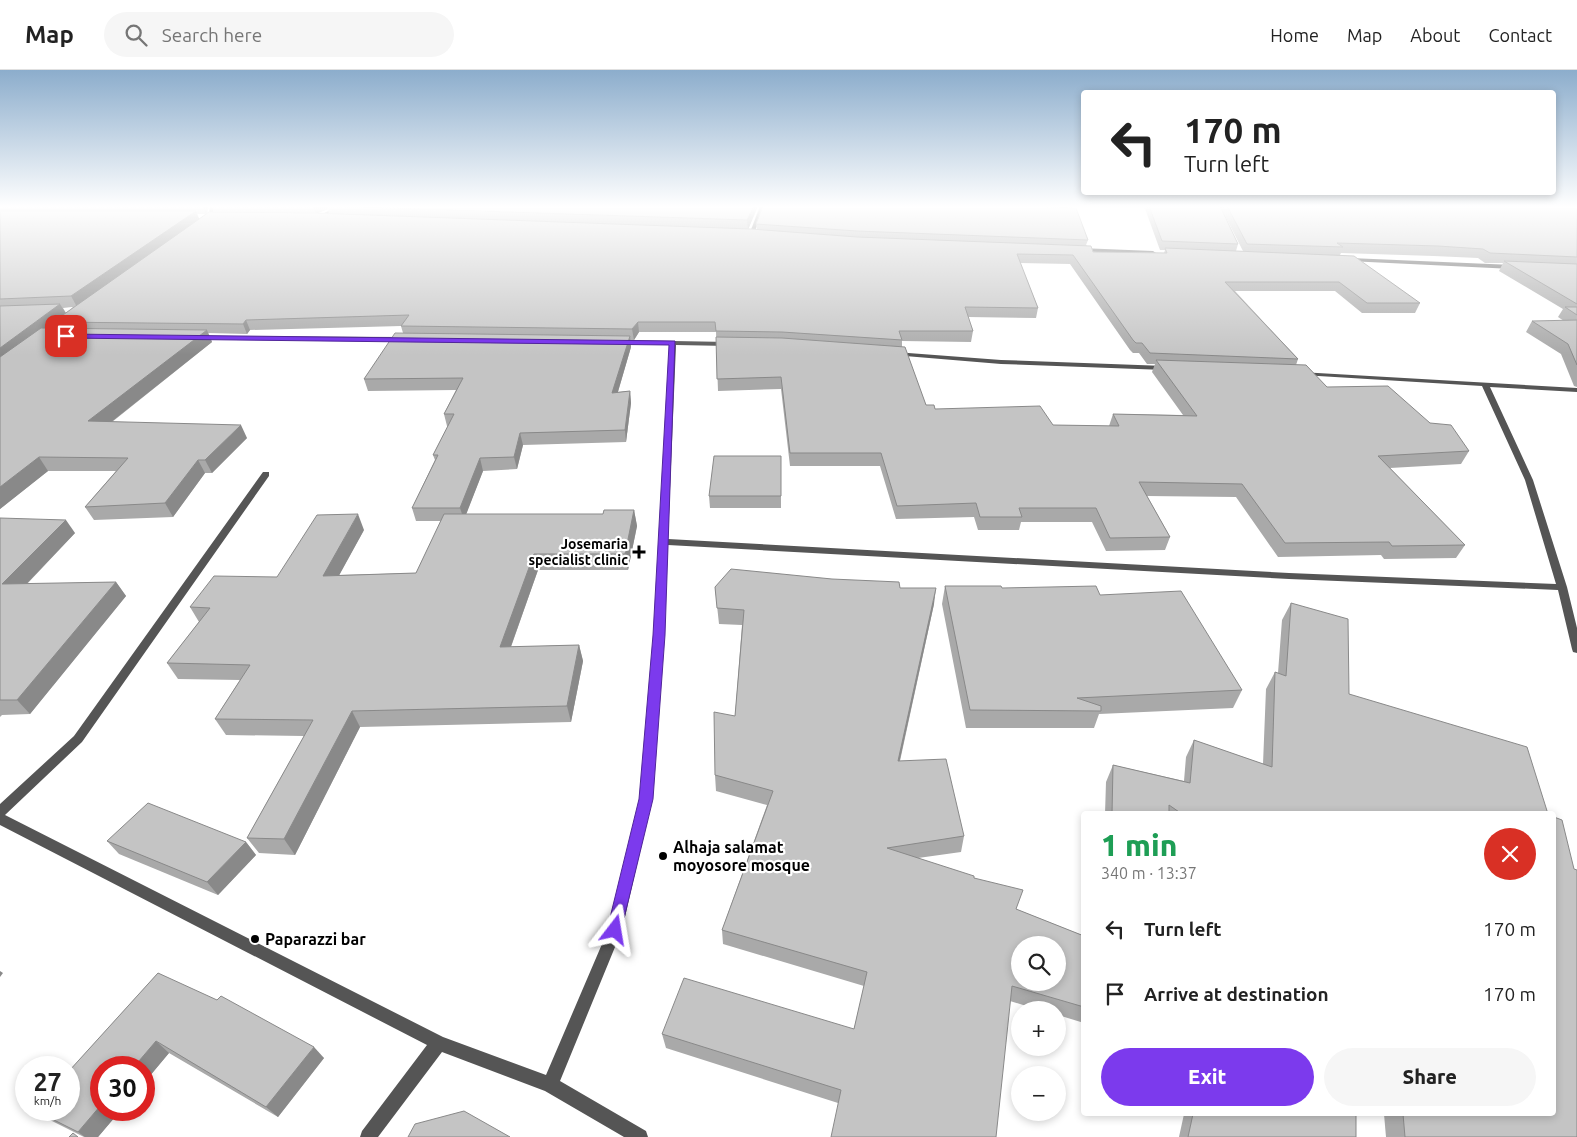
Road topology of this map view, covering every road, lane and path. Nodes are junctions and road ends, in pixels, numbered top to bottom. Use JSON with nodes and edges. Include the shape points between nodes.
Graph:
{"nodes":[{"id":1,"x":1340,"y":260,"type":"edge"},
{"id":2,"x":1518,"y":267,"type":"edge"},
{"id":3,"x":192,"y":338,"type":"edge"},
{"id":4,"x":409,"y":339,"type":"edge"},
{"id":5,"x":614,"y":342,"type":"edge"},
{"id":6,"x":673,"y":343,"type":"junction"},
{"id":7,"x":742,"y":344,"type":"edge"},
{"id":8,"x":887,"y":353,"type":"edge"},
{"id":9,"x":1177,"y":368,"type":"edge"},
{"id":10,"x":1293,"y":373,"type":"edge"},
{"id":11,"x":1485,"y":384,"type":"junction"},
{"id":12,"x":1577,"y":390,"type":"edge"},
{"id":13,"x":266,"y":474,"type":"dead end"},
{"id":14,"x":664,"y":542,"type":"junction"},
{"id":15,"x":1562,"y":587,"type":"junction"},
{"id":16,"x":1577,"y":649,"type":"edge"},
{"id":17,"x":0,"y":812,"type":"edge"},
{"id":18,"x":0,"y":819,"type":"edge"},
{"id":19,"x":439,"y":1043,"type":"junction"},
{"id":20,"x":550,"y":1085,"type":"junction"},
{"id":21,"x":368,"y":1137,"type":"edge"},
{"id":22,"x":640,"y":1137,"type":"edge"}],
"edges":[{"from":1,"to":2,"type":"street"},
{"from":3,"to":4,"type":"street"},
{"from":5,"to":6,"type":"street"},
{"from":6,"to":7,"type":"street"},
{"from":6,"to":14,"type":"street"},
{"from":8,"to":9,"type":"street","via":[[1002,362]]},
{"from":10,"to":11,"type":"street"},
{"from":11,"to":12,"type":"street"},
{"from":11,"to":15,"type":"street","via":[[1529,480]]},
{"from":13,"to":17,"type":"street","via":[[78,740]]},
{"from":14,"to":15,"type":"street","via":[[1289,576]]},
{"from":14,"to":20,"type":"street","via":[[646,799],[615,930]]},
{"from":15,"to":16,"type":"street"},
{"from":18,"to":19,"type":"street"},
{"from":19,"to":20,"type":"street"},
{"from":19,"to":21,"type":"street"},
{"from":20,"to":22,"type":"street"}]}
